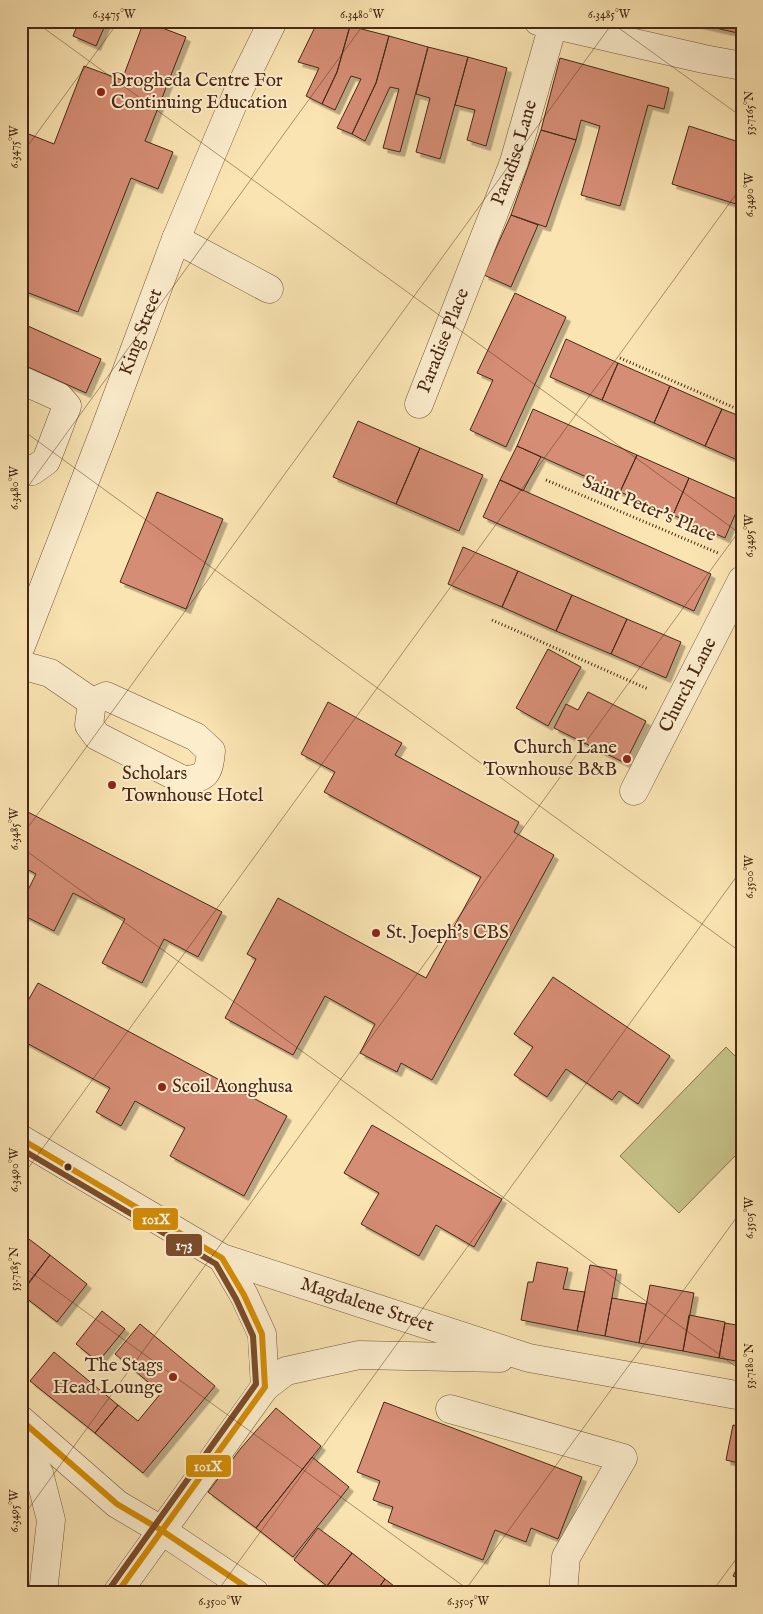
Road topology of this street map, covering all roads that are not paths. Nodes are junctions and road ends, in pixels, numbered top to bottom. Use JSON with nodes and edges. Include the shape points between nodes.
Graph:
{"nodes":[{"id":1,"x":273,"y":21,"type":"edge"},
{"id":2,"x":545,"y":23,"type":"edge"},
{"id":3,"x":742,"y":66,"type":"edge"},
{"id":4,"x":176,"y":239,"type":"junction"},
{"id":5,"x":470,"y":278,"type":"joint"},
{"id":6,"x":269,"y":289,"type":"dead end"},
{"id":7,"x":21,"y":380,"type":"edge"},
{"id":8,"x":419,"y":404,"type":"dead end"},
{"id":9,"x":21,"y":466,"type":"edge"},
{"id":10,"x":742,"y":580,"type":"edge"},
{"id":11,"x":21,"y":646,"type":"edge"},
{"id":12,"x":21,"y":665,"type":"edge"},
{"id":13,"x":92,"y":702,"type":"dead end"},
{"id":14,"x":634,"y":791,"type":"dead end"},
{"id":15,"x":21,"y":1139,"type":"edge"},
{"id":16,"x":222,"y":1258,"type":"junction"},
{"id":17,"x":529,"y":1358,"type":"junction"},
{"id":18,"x":265,"y":1387,"type":"junction"},
{"id":19,"x":742,"y":1396,"type":"edge"},
{"id":20,"x":450,"y":1409,"type":"dead end"},
{"id":21,"x":21,"y":1420,"type":"edge"},
{"id":22,"x":21,"y":1441,"type":"edge"},
{"id":23,"x":161,"y":1530,"type":"junction"},
{"id":24,"x":44,"y":1593,"type":"edge"},
{"id":25,"x":118,"y":1593,"type":"edge"},
{"id":26,"x":255,"y":1593,"type":"edge"},
{"id":27,"x":563,"y":1593,"type":"edge"}],
"edges":[{"from":1,"to":4,"type":"street","name":"King Street","via":[[237,94]]},
{"from":2,"to":3,"type":"street"},
{"from":2,"to":5,"type":"street","name":"Paradise Lane","via":[[514,162]]},
{"from":4,"to":6,"type":"street"},
{"from":4,"to":11,"type":"street","name":"King Street"},
{"from":5,"to":8,"type":"street","name":"Paradise Place"},
{"from":7,"to":9,"type":"street","via":[[59,396],[67,406],[46,462],[32,471]]},
{"from":10,"to":14,"type":"street","name":"Church Lane"},
{"from":12,"to":13,"type":"street","via":[[50,672]]},
{"from":15,"to":16,"type":"street","name":"Magdalene Street"},
{"from":16,"to":17,"type":"street","name":"Magdalene Street"},
{"from":16,"to":18,"type":"street","via":[[262,1334]]},
{"from":17,"to":18,"type":"street","via":[[359,1355],[286,1371]]},
{"from":17,"to":19,"type":"street","name":"Magdalene Street"},
{"from":18,"to":23,"type":"street"},
{"from":20,"to":27,"type":"street","via":[[623,1458],[566,1557]]},
{"from":21,"to":23,"type":"street","via":[[117,1504]]},
{"from":22,"to":24,"type":"street","via":[[39,1473],[51,1520]]},
{"from":23,"to":25,"type":"street"},
{"from":23,"to":26,"type":"street"}]}
